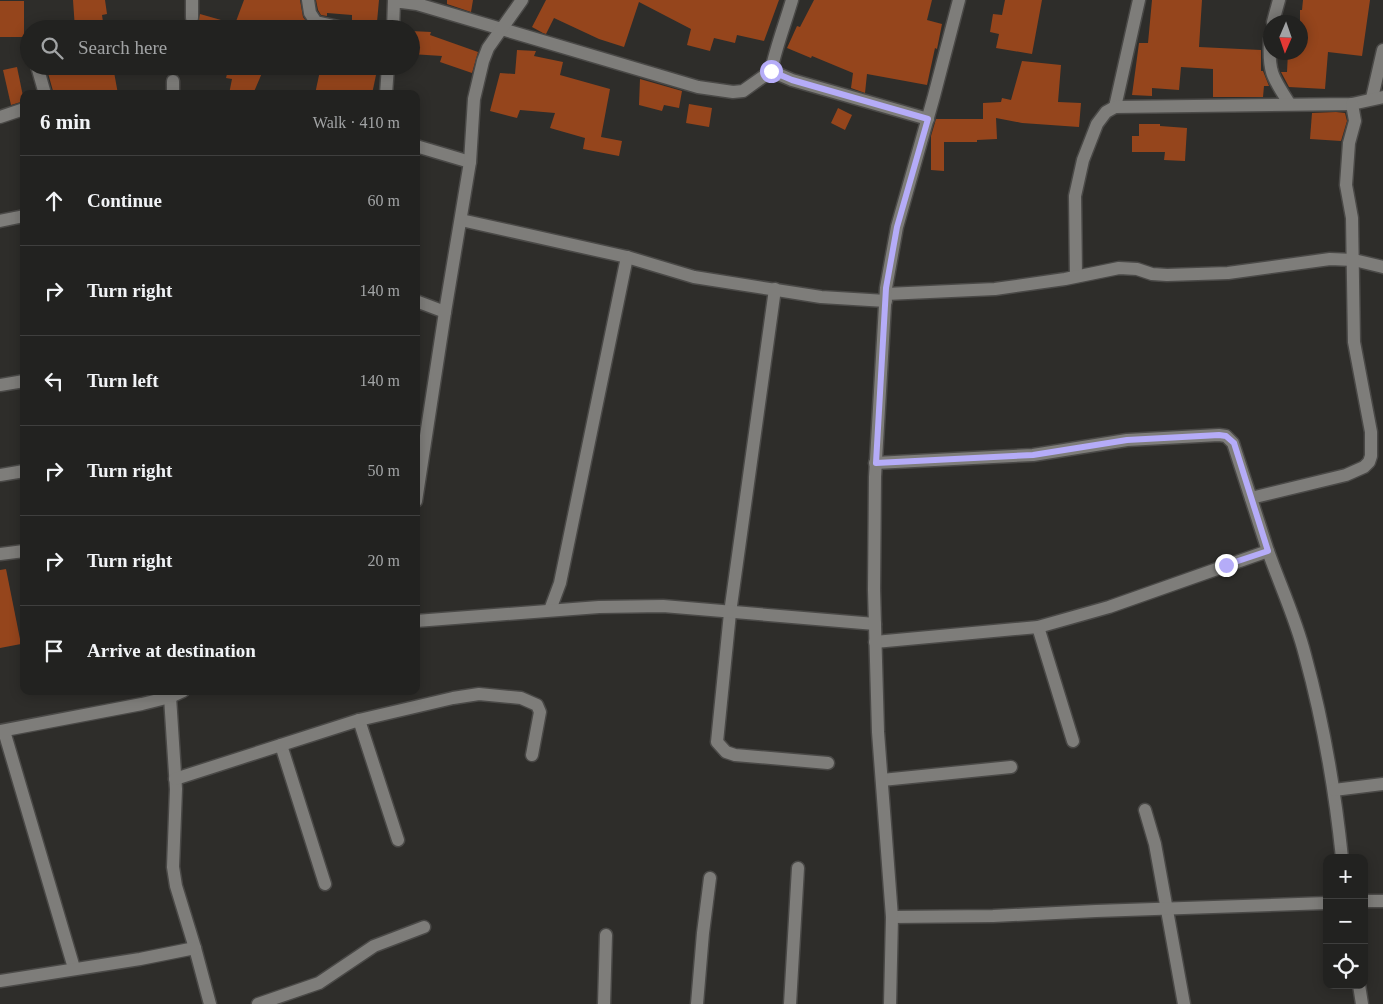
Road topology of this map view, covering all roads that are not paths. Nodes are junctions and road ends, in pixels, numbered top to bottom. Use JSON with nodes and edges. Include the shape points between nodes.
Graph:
{"nodes":[{"id":1,"x":192,"y":0,"type":"edge"},
{"id":2,"x":308,"y":0,"type":"edge"},
{"id":3,"x":394,"y":0,"type":"edge"},
{"id":4,"x":522,"y":0,"type":"edge"},
{"id":5,"x":792,"y":0,"type":"edge"},
{"id":6,"x":959,"y":0,"type":"edge"},
{"id":7,"x":1139,"y":0,"type":"edge"},
{"id":8,"x":1279,"y":0,"type":"edge"},
{"id":9,"x":1275,"y":15,"type":"edge"},
{"id":10,"x":192,"y":18,"type":"dead end"},
{"id":11,"x":315,"y":20,"type":"edge"},
{"id":12,"x":393,"y":20,"type":"edge"},
{"id":13,"x":502,"y":30,"type":"junction"},
{"id":14,"x":1383,"y":50,"type":"edge"},
{"id":15,"x":1269,"y":60,"type":"edge"},
{"id":16,"x":771,"y":71,"type":"junction"},
{"id":17,"x":40,"y":75,"type":"edge"},
{"id":18,"x":387,"y":75,"type":"edge"},
{"id":19,"x":44,"y":90,"type":"edge"},
{"id":20,"x":386,"y":90,"type":"edge"},
{"id":21,"x":1377,"y":97,"type":"edge"},
{"id":22,"x":1289,"y":104,"type":"junction"},
{"id":23,"x":1352,"y":104,"type":"junction"},
{"id":24,"x":1115,"y":107,"type":"junction"},
{"id":25,"x":20,"y":110,"type":"edge"},
{"id":26,"x":0,"y":117,"type":"edge"},
{"id":27,"x":928,"y":119,"type":"junction"},
{"id":28,"x":420,"y":147,"type":"edge"},
{"id":29,"x":470,"y":162,"type":"junction"},
{"id":30,"x":20,"y":217,"type":"edge"},
{"id":31,"x":460,"y":220,"type":"junction"},
{"id":32,"x":0,"y":221,"type":"edge"},
{"id":33,"x":627,"y":257,"type":"junction"},
{"id":34,"x":1354,"y":260,"type":"junction"},
{"id":35,"x":1383,"y":267,"type":"edge"},
{"id":36,"x":1076,"y":276,"type":"junction"},
{"id":37,"x":775,"y":289,"type":"junction"},
{"id":38,"x":886,"y":297,"type":"junction"},
{"id":39,"x":420,"y":303,"type":"edge"},
{"id":40,"x":444,"y":312,"type":"junction"},
{"id":41,"x":20,"y":382,"type":"edge"},
{"id":42,"x":0,"y":385,"type":"edge"},
{"id":43,"x":876,"y":463,"type":"junction"},
{"id":44,"x":420,"y":465,"type":"edge"},
{"id":45,"x":20,"y":472,"type":"edge"},
{"id":46,"x":0,"y":475,"type":"edge"},
{"id":47,"x":1251,"y":498,"type":"junction"},
{"id":48,"x":1268,"y":551,"type":"junction"},
{"id":49,"x":20,"y":552,"type":"edge"},
{"id":50,"x":0,"y":554,"type":"edge"},
{"id":51,"x":550,"y":610,"type":"junction"},
{"id":52,"x":730,"y":613,"type":"junction"},
{"id":53,"x":420,"y":620,"type":"edge"},
{"id":54,"x":875,"y":624,"type":"junction"},
{"id":55,"x":1038,"y":627,"type":"junction"},
{"id":56,"x":875,"y":642,"type":"junction"},
{"id":57,"x":175,"y":695,"type":"edge"},
{"id":58,"x":170,"y":697,"type":"junction"},
{"id":59,"x":359,"y":720,"type":"junction"},
{"id":60,"x":2,"y":731,"type":"edge"},
{"id":61,"x":1074,"y":741,"type":"dead end"},
{"id":62,"x":281,"y":745,"type":"junction"},
{"id":63,"x":532,"y":756,"type":"dead end"},
{"id":64,"x":828,"y":763,"type":"dead end"},
{"id":65,"x":1011,"y":767,"type":"dead end"},
{"id":66,"x":176,"y":779,"type":"junction"},
{"id":67,"x":882,"y":780,"type":"junction"},
{"id":68,"x":1383,"y":784,"type":"edge"},
{"id":69,"x":1334,"y":790,"type":"junction"},
{"id":70,"x":1145,"y":810,"type":"dead end"},
{"id":71,"x":398,"y":840,"type":"dead end"},
{"id":72,"x":1342,"y":854,"type":"edge"},
{"id":73,"x":798,"y":868,"type":"dead end"},
{"id":74,"x":710,"y":878,"type":"dead end"},
{"id":75,"x":325,"y":884,"type":"dead end"},
{"id":76,"x":1383,"y":901,"type":"edge"},
{"id":77,"x":1368,"y":902,"type":"edge"},
{"id":78,"x":1323,"y":903,"type":"edge"},
{"id":79,"x":1167,"y":909,"type":"junction"},
{"id":80,"x":892,"y":917,"type":"junction"},
{"id":81,"x":424,"y":927,"type":"dead end"},
{"id":82,"x":606,"y":935,"type":"dead end"},
{"id":83,"x":195,"y":948,"type":"junction"},
{"id":84,"x":74,"y":968,"type":"junction"},
{"id":85,"x":0,"y":981,"type":"edge"},
{"id":86,"x":1360,"y":989,"type":"edge"},
{"id":87,"x":210,"y":1004,"type":"edge"},
{"id":88,"x":258,"y":1004,"type":"edge"},
{"id":89,"x":604,"y":1004,"type":"edge"},
{"id":90,"x":697,"y":1004,"type":"edge"},
{"id":91,"x":790,"y":1004,"type":"edge"},
{"id":92,"x":890,"y":1004,"type":"edge"},
{"id":93,"x":1184,"y":1004,"type":"edge"},
{"id":94,"x":1362,"y":1004,"type":"edge"}],
"edges":[{"from":1,"to":10,"type":"street"},
{"from":2,"to":11,"type":"street"},
{"from":3,"to":12,"type":"street"},
{"from":3,"to":13,"type":"street"},
{"from":4,"to":13,"type":"street"},
{"from":5,"to":16,"type":"street"},
{"from":6,"to":27,"type":"street"},
{"from":7,"to":24,"type":"street"},
{"from":8,"to":9,"type":"street"},
{"from":13,"to":16,"type":"street","via":[[698,87],[733,92],[742,90]]},
{"from":13,"to":29,"type":"street","via":[[488,48],[483,61],[474,99]]},
{"from":14,"to":21,"type":"street"},
{"from":15,"to":22,"type":"street","via":[[1275,82]]},
{"from":16,"to":27,"type":"street"},
{"from":17,"to":19,"type":"street"},
{"from":18,"to":20,"type":"street"},
{"from":21,"to":23,"type":"street"},
{"from":22,"to":23,"type":"street"},
{"from":22,"to":24,"type":"street"},
{"from":23,"to":34,"type":"street","via":[[1354,121],[1346,186],[1352,218]]},
{"from":24,"to":36,"type":"street","via":[[1106,112],[1097,124],[1083,160],[1075,196]]},
{"from":25,"to":26,"type":"street"},
{"from":27,"to":38,"type":"street","via":[[897,227]]},
{"from":28,"to":29,"type":"street"},
{"from":29,"to":31,"type":"street"},
{"from":30,"to":32,"type":"street"},
{"from":31,"to":33,"type":"street"},
{"from":31,"to":40,"type":"street"},
{"from":33,"to":37,"type":"street","via":[[694,277]]},
{"from":33,"to":51,"type":"street","via":[[560,583]]},
{"from":34,"to":35,"type":"street"},
{"from":34,"to":36,"type":"street","via":[[1330,259],[1228,273],[1167,275],[1119,268]]},
{"from":34,"to":47,"type":"street","via":[[1354,342],[1371,432],[1372,456],[1364,467],[1346,475]]},
{"from":36,"to":38,"type":"street","via":[[995,289]]},
{"from":37,"to":38,"type":"street","via":[[821,297]]},
{"from":37,"to":52,"type":"street"},
{"from":38,"to":43,"type":"street"},
{"from":39,"to":40,"type":"street"},
{"from":40,"to":44,"type":"street"},
{"from":41,"to":42,"type":"street"},
{"from":43,"to":47,"type":"street","via":[[1033,455],[1127,440],[1219,435],[1234,443]]},
{"from":43,"to":54,"type":"street"},
{"from":45,"to":46,"type":"street"},
{"from":47,"to":48,"type":"street"},
{"from":48,"to":55,"type":"street","via":[[1109,607]]},
{"from":48,"to":69,"type":"street","via":[[1305,655]]},
{"from":49,"to":50,"type":"street"},
{"from":51,"to":52,"type":"street","via":[[663,606]]},
{"from":51,"to":53,"type":"street"},
{"from":52,"to":54,"type":"street"},
{"from":52,"to":64,"type":"street","via":[[717,742],[726,752],[736,755]]},
{"from":54,"to":56,"type":"street"},
{"from":55,"to":56,"type":"street"},
{"from":55,"to":61,"type":"street"},
{"from":56,"to":67,"type":"street"},
{"from":57,"to":58,"type":"street"},
{"from":58,"to":60,"type":"street"},
{"from":58,"to":66,"type":"street"},
{"from":59,"to":62,"type":"street"},
{"from":59,"to":63,"type":"street","via":[[479,694],[521,698],[537,705],[540,712]]},
{"from":59,"to":71,"type":"street"},
{"from":60,"to":84,"type":"street"},
{"from":62,"to":66,"type":"street"},
{"from":62,"to":75,"type":"street"},
{"from":65,"to":67,"type":"street"},
{"from":66,"to":83,"type":"street","via":[[173,867]]},
{"from":67,"to":80,"type":"street"},
{"from":68,"to":69,"type":"street"},
{"from":69,"to":72,"type":"street"},
{"from":70,"to":79,"type":"street"},
{"from":73,"to":91,"type":"street"},
{"from":74,"to":90,"type":"street"},
{"from":76,"to":77,"type":"street"},
{"from":78,"to":79,"type":"street"},
{"from":79,"to":80,"type":"street"},
{"from":79,"to":93,"type":"street"},
{"from":80,"to":92,"type":"street"},
{"from":81,"to":88,"type":"street","via":[[374,946],[319,983]]},
{"from":82,"to":89,"type":"street"},
{"from":83,"to":84,"type":"street"},
{"from":83,"to":87,"type":"street"},
{"from":84,"to":85,"type":"street"},
{"from":86,"to":94,"type":"street"}]}
